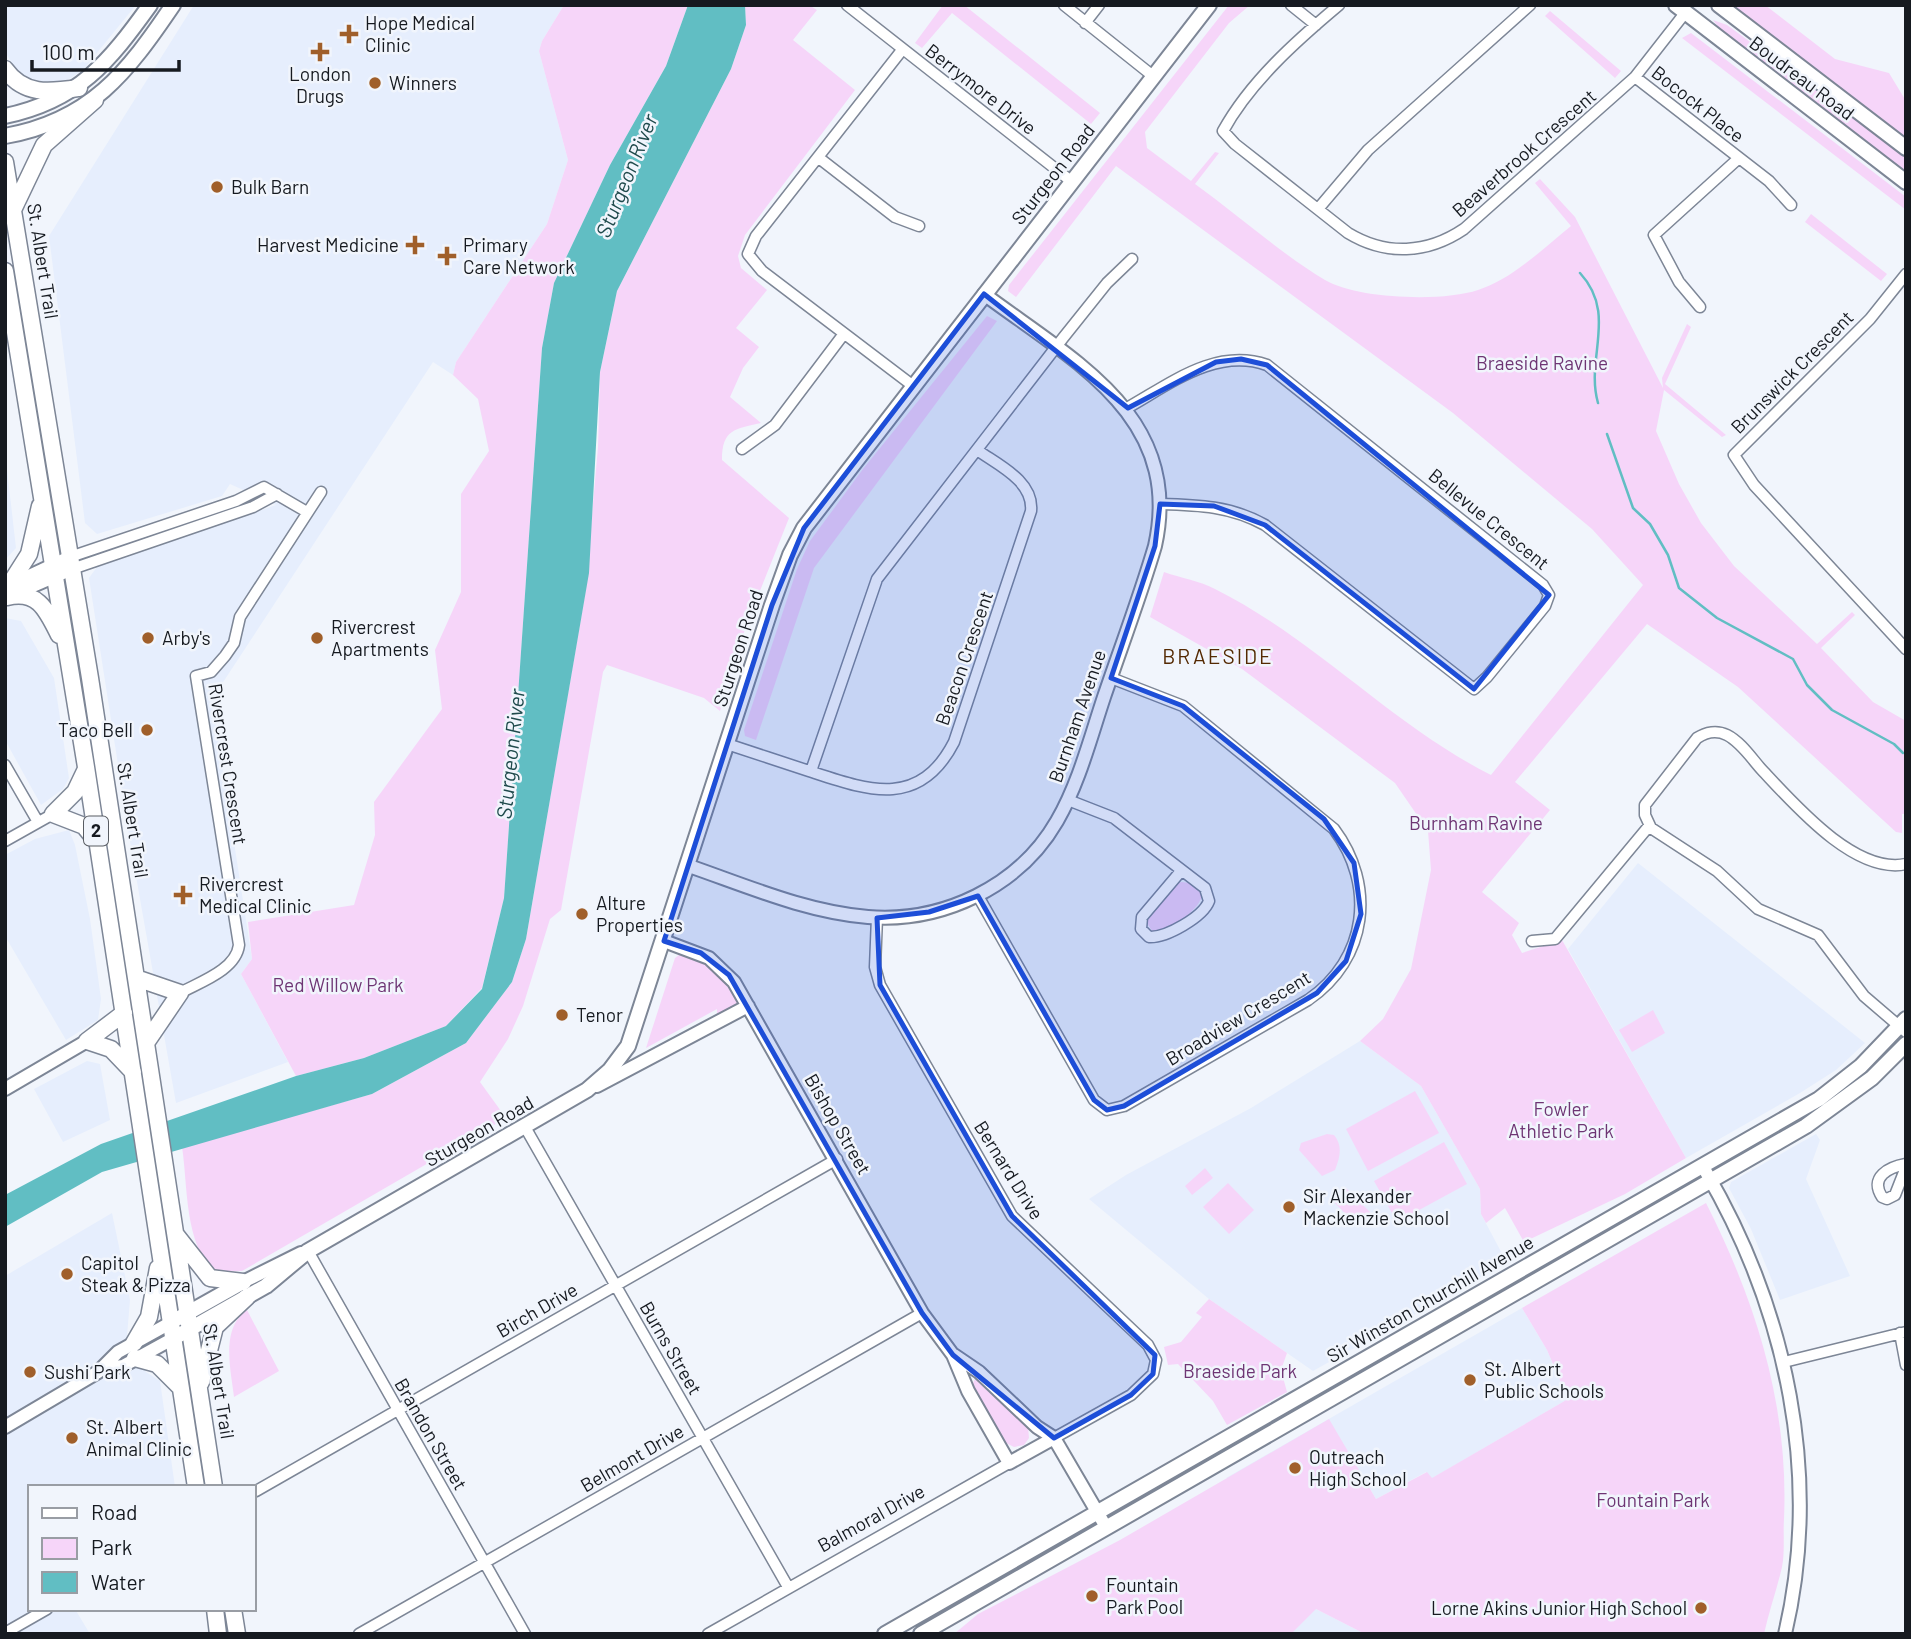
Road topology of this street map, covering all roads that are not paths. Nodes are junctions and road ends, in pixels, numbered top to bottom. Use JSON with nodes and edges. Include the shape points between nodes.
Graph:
{"nodes":[{"id":1,"x":150,"y":5,"type":"edge"},
{"id":2,"x":173,"y":5,"type":"edge"},
{"id":3,"x":846,"y":5,"type":"edge"},
{"id":4,"x":1063,"y":5,"type":"edge"},
{"id":5,"x":1099,"y":5,"type":"edge"},
{"id":6,"x":1209,"y":5,"type":"edge"},
{"id":7,"x":1291,"y":5,"type":"edge"},
{"id":8,"x":1339,"y":5,"type":"edge"},
{"id":9,"x":1530,"y":5,"type":"edge"},
{"id":10,"x":1719,"y":5,"type":"edge"},
{"id":11,"x":1684,"y":8,"type":"edge"},
{"id":12,"x":1085,"y":23,"type":"junction"},
{"id":13,"x":1315,"y":25,"type":"junction"},
{"id":14,"x":902,"y":50,"type":"junction"},
{"id":15,"x":5,"y":69,"type":"edge"},
{"id":16,"x":1153,"y":76,"type":"junction"},
{"id":17,"x":1635,"y":77,"type":"junction"},
{"id":18,"x":79,"y":88,"type":"junction"},
{"id":19,"x":94,"y":100,"type":"junction"},
{"id":20,"x":5,"y":116,"type":"edge"},
{"id":21,"x":5,"y":136,"type":"edge"},
{"id":22,"x":1906,"y":148,"type":"edge"},
{"id":23,"x":819,"y":158,"type":"junction"},
{"id":24,"x":1739,"y":158,"type":"junction"},
{"id":25,"x":5,"y":162,"type":"edge"},
{"id":26,"x":1071,"y":181,"type":"junction"},
{"id":27,"x":1906,"y":182,"type":"edge"},
{"id":28,"x":1791,"y":205,"type":"dead end"},
{"id":29,"x":1318,"y":209,"type":"junction"},
{"id":30,"x":13,"y":210,"type":"junction"},
{"id":31,"x":919,"y":226,"type":"dead end"},
{"id":32,"x":1132,"y":259,"type":"dead end"},
{"id":33,"x":5,"y":271,"type":"edge"},
{"id":34,"x":1904,"y":280,"type":"edge"},
{"id":35,"x":984,"y":294,"type":"junction"},
{"id":36,"x":1700,"y":307,"type":"dead end"},
{"id":37,"x":843,"y":335,"type":"junction"},
{"id":38,"x":1055,"y":348,"type":"junction"},
{"id":39,"x":912,"y":385,"type":"junction"},
{"id":40,"x":1127,"y":408,"type":"junction"},
{"id":41,"x":742,"y":449,"type":"dead end"},
{"id":42,"x":977,"y":450,"type":"junction"},
{"id":43,"x":321,"y":492,"type":"dead end"},
{"id":44,"x":42,"y":494,"type":"junction"},
{"id":45,"x":276,"y":494,"type":"junction"},
{"id":46,"x":1160,"y":504,"type":"junction"},
{"id":47,"x":307,"y":512,"type":"junction"},
{"id":48,"x":169,"y":522,"type":"junction"},
{"id":49,"x":178,"y":532,"type":"junction"},
{"id":50,"x":71,"y":563,"type":"junction"},
{"id":51,"x":54,"y":569,"type":"junction"},
{"id":52,"x":6,"y":593,"type":"edge"},
{"id":53,"x":1906,"y":649,"type":"edge"},
{"id":54,"x":67,"y":650,"type":"junction"},
{"id":55,"x":1111,"y":678,"type":"junction"},
{"id":56,"x":727,"y":744,"type":"junction"},
{"id":57,"x":5,"y":765,"type":"edge"},
{"id":58,"x":86,"y":766,"type":"junction"},
{"id":59,"x":811,"y":771,"type":"junction"},
{"id":60,"x":1068,"y":800,"type":"junction"},
{"id":61,"x":53,"y":814,"type":"junction"},
{"id":62,"x":38,"y":822,"type":"junction"},
{"id":63,"x":1649,"y":826,"type":"junction"},
{"id":64,"x":5,"y":841,"type":"edge"},
{"id":65,"x":98,"y":844,"type":"junction"},
{"id":66,"x":1906,"y":864,"type":"edge"},
{"id":67,"x":689,"y":866,"type":"junction"},
{"id":68,"x":1181,"y":870,"type":"junction"},
{"id":69,"x":978,"y":896,"type":"junction"},
{"id":70,"x":877,"y":917,"type":"junction"},
{"id":71,"x":664,"y":941,"type":"junction"},
{"id":72,"x":1532,"y":941,"type":"dead end"},
{"id":73,"x":136,"y":978,"type":"junction"},
{"id":74,"x":180,"y":993,"type":"junction"},
{"id":75,"x":748,"y":1006,"type":"junction"},
{"id":76,"x":124,"y":1013,"type":"junction"},
{"id":77,"x":1903,"y":1026,"type":"edge"},
{"id":78,"x":87,"y":1041,"type":"junction"},
{"id":79,"x":146,"y":1043,"type":"junction"},
{"id":80,"x":1906,"y":1044,"type":"edge"},
{"id":81,"x":133,"y":1072,"type":"junction"},
{"id":82,"x":5,"y":1089,"type":"edge"},
{"id":83,"x":587,"y":1090,"type":"junction"},
{"id":84,"x":525,"y":1127,"type":"junction"},
{"id":85,"x":837,"y":1159,"type":"junction"},
{"id":86,"x":1702,"y":1166,"type":"junction"},
{"id":87,"x":1711,"y":1181,"type":"junction"},
{"id":88,"x":176,"y":1234,"type":"junction"},
{"id":89,"x":160,"y":1251,"type":"junction"},
{"id":90,"x":308,"y":1251,"type":"junction"},
{"id":91,"x":615,"y":1286,"type":"junction"},
{"id":92,"x":245,"y":1290,"type":"junction"},
{"id":93,"x":922,"y":1313,"type":"junction"},
{"id":94,"x":189,"y":1321,"type":"junction"},
{"id":95,"x":173,"y":1330,"type":"junction"},
{"id":96,"x":1903,"y":1332,"type":"edge"},
{"id":97,"x":135,"y":1351,"type":"junction"},
{"id":98,"x":953,"y":1355,"type":"junction"},
{"id":99,"x":1784,"y":1362,"type":"junction"},
{"id":100,"x":1906,"y":1365,"type":"edge"},
{"id":101,"x":181,"y":1388,"type":"junction"},
{"id":102,"x":199,"y":1388,"type":"junction"},
{"id":103,"x":397,"y":1410,"type":"junction"},
{"id":104,"x":5,"y":1427,"type":"edge"},
{"id":105,"x":702,"y":1438,"type":"junction"},
{"id":106,"x":1054,"y":1438,"type":"junction"},
{"id":107,"x":1009,"y":1463,"type":"junction"},
{"id":108,"x":196,"y":1485,"type":"edge"},
{"id":109,"x":214,"y":1485,"type":"edge"},
{"id":110,"x":256,"y":1491,"type":"dead end"},
{"id":111,"x":1097,"y":1512,"type":"junction"},
{"id":112,"x":1107,"y":1527,"type":"junction"},
{"id":113,"x":485,"y":1563,"type":"junction"},
{"id":114,"x":788,"y":1587,"type":"junction"},
{"id":115,"x":44,"y":1611,"type":"edge"},
{"id":116,"x":215,"y":1611,"type":"edge"},
{"id":117,"x":233,"y":1611,"type":"edge"},
{"id":118,"x":954,"y":1614,"type":"junction"},
{"id":119,"x":5,"y":1633,"type":"edge"},
{"id":120,"x":218,"y":1634,"type":"edge"},
{"id":121,"x":237,"y":1634,"type":"edge"},
{"id":122,"x":359,"y":1634,"type":"edge"},
{"id":123,"x":525,"y":1634,"type":"edge"},
{"id":124,"x":708,"y":1634,"type":"edge"},
{"id":125,"x":885,"y":1634,"type":"edge"},
{"id":126,"x":921,"y":1634,"type":"edge"},
{"id":127,"x":942,"y":1634,"type":"edge"},
{"id":128,"x":1785,"y":1634,"type":"edge"}],
"edges":[{"from":1,"to":18,"type":"main road","via":[[126,39]]},
{"from":2,"to":19,"type":"main road","via":[[144,48]]},
{"from":3,"to":14,"type":"street","name":"Berrymore Drive"},
{"from":4,"to":12,"type":"street"},
{"from":5,"to":12,"type":"street"},
{"from":6,"to":16,"type":"main road","name":"Sturgeon Road"},
{"from":7,"to":13,"type":"street"},
{"from":8,"to":13,"type":"street","name":"Beaverbrook Crescent"},
{"from":9,"to":29,"type":"street","via":[[1368,150]]},
{"from":10,"to":22,"type":"main road","name":"Boudreau Road"},
{"from":11,"to":17,"type":"street","name":"Beaverbrook Crescent"},
{"from":11,"to":27,"type":"main road","name":"Boudreau Road"},
{"from":12,"to":16,"type":"street"},
{"from":13,"to":29,"type":"street","name":"Beaverbrook Crescent","via":[[1264,76],[1223,131]]},
{"from":14,"to":23,"type":"street","name":"Berrymore Drive"},
{"from":14,"to":26,"type":"street","name":"Berrymore Drive"},
{"from":15,"to":18,"type":"main road","via":[[37,91]]},
{"from":16,"to":26,"type":"main road","name":"Sturgeon Road"},
{"from":17,"to":24,"type":"street","name":"Bocock Place"},
{"from":17,"to":29,"type":"street","name":"Beaverbrook Crescent","via":[[1464,229],[1444,241],[1411,250],[1378,246],[1348,233]]},
{"from":18,"to":20,"type":"main road","via":[[48,104]]},
{"from":19,"to":21,"type":"main road","via":[[67,118]]},
{"from":19,"to":30,"type":"main road","via":[[44,145]]},
{"from":23,"to":31,"type":"street","via":[[895,216]]},
{"from":23,"to":37,"type":"street","name":"Berrymore Drive","via":[[748,254],[762,271]]},
{"from":24,"to":28,"type":"street","name":"Bocock Place"},
{"from":24,"to":36,"type":"street","name":"Bocock Place","via":[[1654,235],[1679,282]]},
{"from":25,"to":30,"type":"main road","name":"St. Albert Trail","number":"2"},
{"from":26,"to":35,"type":"main road","name":"Sturgeon Road"},
{"from":30,"to":50,"type":"main road","name":"St. Albert Trail","number":"2"},
{"from":32,"to":38,"type":"street"},
{"from":33,"to":44,"type":"main road","name":"St. Albert Trail","number":"2"},
{"from":34,"to":53,"type":"street","name":"Brunswick Crescent","via":[[1734,455],[1754,485]]},
{"from":35,"to":38,"type":"street","name":"Burnham Avenue"},
{"from":35,"to":39,"type":"main road","name":"Sturgeon Road"},
{"from":37,"to":39,"type":"street","name":"Berrymore Drive"},
{"from":37,"to":41,"type":"street","via":[[775,425]]},
{"from":38,"to":40,"type":"street","name":"Burnham Avenue"},
{"from":38,"to":42,"type":"street"},
{"from":39,"to":56,"type":"main road","name":"Sturgeon Road","via":[[815,512],[795,546]]},
{"from":40,"to":46,"type":"street","name":"Burnham Avenue","via":[[1151,453]]},
{"from":40,"to":46,"type":"street","name":"Bellevue Crescent","via":[[1216,362],[1241,359],[1267,365],[1543,585],[1549,595],[1545,606],[1474,689],[1265,525],[1214,506]]},
{"from":42,"to":59,"type":"street","via":[[877,579]]},
{"from":42,"to":59,"type":"street","name":"Beacon Crescent","via":[[1021,482],[1032,505],[954,742],[932,771],[896,789],[866,789]]},
{"from":43,"to":47,"type":"street"},
{"from":44,"to":51,"type":"main road","name":"St. Albert Trail","number":"2"},
{"from":44,"to":52,"type":"main road","via":[[29,554]]},
{"from":45,"to":47,"type":"street"},
{"from":45,"to":48,"type":"street","via":[[264,487]]},
{"from":45,"to":49,"type":"street"},
{"from":46,"to":55,"type":"street","name":"Burnham Avenue","via":[[1155,546]]},
{"from":47,"to":74,"type":"street","name":"Rivercrest Crescent","via":[[244,610],[234,643],[211,673],[196,676],[239,945],[231,963]]},
{"from":48,"to":49,"type":"street"},
{"from":48,"to":50,"type":"street"},
{"from":49,"to":50,"type":"street"},
{"from":50,"to":51,"type":"street"},
{"from":50,"to":73,"type":"main road","name":"St. Albert Trail","number":"2"},
{"from":51,"to":52,"type":"street"},
{"from":51,"to":54,"type":"main road","name":"St. Albert Trail","number":"2"},
{"from":52,"to":54,"type":"main road","via":[[42,604]]},
{"from":54,"to":58,"type":"main road","name":"St. Albert Trail","number":"2"},
{"from":55,"to":60,"type":"street","name":"Burnham Avenue"},
{"from":55,"to":69,"type":"street","name":"Broadview Crescent","via":[[1183,706],[1334,829],[1348,851],[1360,889],[1359,927],[1346,961],[1308,1000],[1124,1105],[1107,1110],[1094,1100]]},
{"from":56,"to":59,"type":"street","name":"Beacon Crescent"},
{"from":56,"to":67,"type":"main road","name":"Sturgeon Road"},
{"from":57,"to":62,"type":"street"},
{"from":58,"to":61,"type":"main road","via":[[75,792]]},
{"from":58,"to":65,"type":"main road","name":"St. Albert Trail","number":"2"},
{"from":60,"to":68,"type":"street","via":[[1114,818]]},
{"from":60,"to":69,"type":"street","name":"Burnham Avenue","via":[[1039,845]]},
{"from":61,"to":62,"type":"street"},
{"from":61,"to":65,"type":"main road","via":[[84,826]]},
{"from":62,"to":64,"type":"street"},
{"from":63,"to":66,"type":"street","via":[[1644,810],[1650,796],[1697,738],[1719,733],[1734,740],[1800,810],[1861,857],[1884,865]]},
{"from":63,"to":72,"type":"street","via":[[1555,939]]},
{"from":63,"to":77,"type":"street","via":[[1717,871],[1758,909],[1818,935],[1864,996]]},
{"from":65,"to":76,"type":"main road","name":"St. Albert Trail","number":"2"},
{"from":67,"to":70,"type":"street","name":"Burnham Avenue","via":[[810,907]]},
{"from":67,"to":71,"type":"main road","name":"Sturgeon Road"},
{"from":68,"to":68,"type":"street","via":[[1142,917],[1141,929],[1149,937],[1161,936],[1208,905],[1205,888]]},
{"from":69,"to":70,"type":"street","name":"Burnham Avenue","via":[[929,912]]},
{"from":70,"to":106,"type":"street","name":"Bernard Drive","via":[[875,967],[880,985],[1012,1216],[1155,1356],[1153,1374],[1131,1395]]},
{"from":71,"to":75,"type":"street","name":"Bishop Street","via":[[717,963]]},
{"from":71,"to":83,"type":"main road","name":"Sturgeon Road","via":[[628,1046]]},
{"from":73,"to":74,"type":"main road"},
{"from":73,"to":79,"type":"main road","name":"St. Albert Trail","number":"2"},
{"from":74,"to":79,"type":"main road"},
{"from":75,"to":83,"type":"street"},
{"from":75,"to":85,"type":"street","name":"Bishop Street"},
{"from":76,"to":78,"type":"main road"},
{"from":76,"to":81,"type":"main road","name":"St. Albert Trail","number":"2"},
{"from":77,"to":86,"type":"main road","name":"Sir Winston Churchill Avenue","via":[[1833,1088]]},
{"from":78,"to":81,"type":"main road","via":[[110,1049]]},
{"from":78,"to":82,"type":"street"},
{"from":79,"to":88,"type":"main road","name":"St. Albert Trail","number":"2"},
{"from":80,"to":87,"type":"main road","name":"Sir Winston Churchill Avenue","via":[[1872,1078],[1819,1117]]},
{"from":81,"to":89,"type":"main road","name":"St. Albert Trail","number":"2"},
{"from":83,"to":84,"type":"main road","name":"Sturgeon Road"},
{"from":84,"to":90,"type":"main road","name":"Sturgeon Road"},
{"from":84,"to":91,"type":"street","name":"Burns Street"},
{"from":85,"to":91,"type":"street","name":"Birch Drive"},
{"from":85,"to":93,"type":"street","name":"Bishop Street"},
{"from":86,"to":87,"type":"street"},
{"from":86,"to":111,"type":"main road","name":"Sir Winston Churchill Avenue"},
{"from":87,"to":99,"type":"street","via":[[1753,1266]]},
{"from":87,"to":112,"type":"main road","name":"Sir Winston Churchill Avenue"},
{"from":88,"to":92,"type":"main road","via":[[210,1278]]},
{"from":88,"to":94,"type":"main road","name":"St. Albert Trail","number":"2"},
{"from":89,"to":95,"type":"main road","name":"St. Albert Trail","number":"2"},
{"from":89,"to":97,"type":"main road","via":[[149,1317]]},
{"from":90,"to":92,"type":"main road","name":"Sturgeon Road","via":[[280,1276]]},
{"from":90,"to":103,"type":"street","name":"Brandon Street"},
{"from":91,"to":103,"type":"street","name":"Birch Drive"},
{"from":91,"to":105,"type":"street","name":"Burns Street"},
{"from":92,"to":94,"type":"main road","name":"Sturgeon Road"},
{"from":92,"to":102,"type":"main road","via":[[215,1327]]},
{"from":93,"to":98,"type":"street","name":"Bishop Street"},
{"from":93,"to":105,"type":"street","name":"Belmont Drive"},
{"from":94,"to":95,"type":"main road","name":"Sturgeon Road"},
{"from":94,"to":102,"type":"main road","name":"St. Albert Trail","number":"2"},
{"from":95,"to":97,"type":"street"},
{"from":95,"to":101,"type":"main road","name":"St. Albert Trail","number":"2"},
{"from":96,"to":99,"type":"street"},
{"from":96,"to":100,"type":"street"},
{"from":97,"to":101,"type":"main road","via":[[157,1364]]},
{"from":97,"to":104,"type":"street","via":[[123,1366],[103,1369]]},
{"from":98,"to":106,"type":"street","name":"Bishop Street"},
{"from":98,"to":107,"type":"street","name":"Bishop Street"},
{"from":99,"to":128,"type":"street","via":[[1800,1502]]},
{"from":101,"to":108,"type":"main road","name":"St. Albert Trail","number":"2"},
{"from":102,"to":109,"type":"main road","name":"St. Albert Trail","number":"2"},
{"from":103,"to":110,"type":"street","name":"Birch Drive"},
{"from":103,"to":113,"type":"street","name":"Brandon Street"},
{"from":105,"to":113,"type":"street","name":"Belmont Drive"},
{"from":105,"to":114,"type":"street","name":"Burns Street"},
{"from":106,"to":107,"type":"street","name":"Balmoral Drive"},
{"from":106,"to":111,"type":"street","name":"Bishop Street"},
{"from":107,"to":114,"type":"street","name":"Balmoral Drive"},
{"from":111,"to":112,"type":"street","name":"Bishop Street"},
{"from":111,"to":125,"type":"main road","name":"Sir Winston Churchill Avenue"},
{"from":112,"to":118,"type":"main road","name":"Sir Winston Churchill Avenue"},
{"from":113,"to":122,"type":"street","name":"Belmont Drive"},
{"from":113,"to":123,"type":"street","name":"Brandon Street"},
{"from":114,"to":124,"type":"street","name":"Balmoral Drive"},
{"from":115,"to":119,"type":"street"},
{"from":116,"to":120,"type":"main road"},
{"from":117,"to":121,"type":"main road"},
{"from":118,"to":126,"type":"main road","name":"Sir Winston Churchill Avenue"},
{"from":118,"to":127,"type":"main road"}]}
